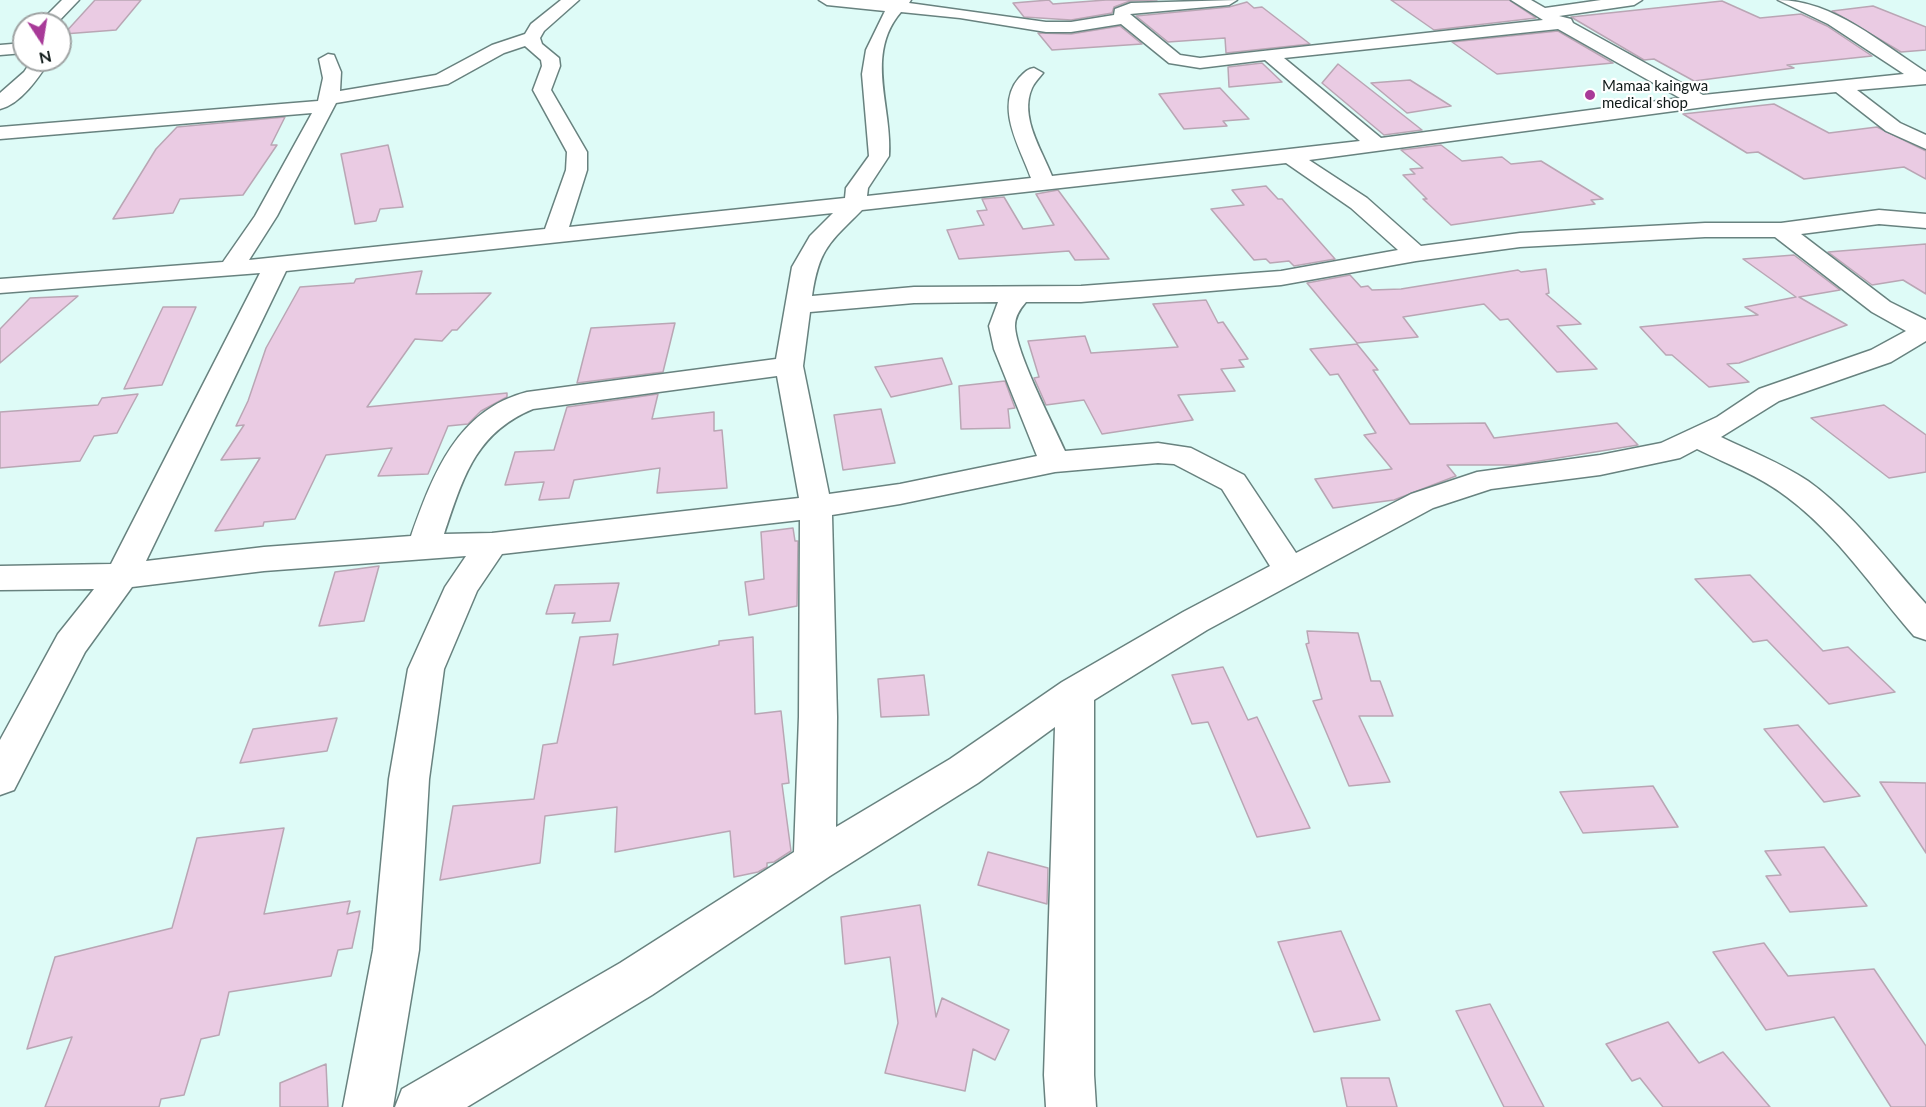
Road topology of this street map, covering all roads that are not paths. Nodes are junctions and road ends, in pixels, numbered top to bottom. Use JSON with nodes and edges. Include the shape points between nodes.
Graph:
{"nodes":[{"id":1,"x":71,"y":0,"type":"edge"},
{"id":2,"x":571,"y":0,"type":"edge"},
{"id":3,"x":827,"y":0,"type":"edge"},
{"id":4,"x":1229,"y":0,"type":"edge"},
{"id":5,"x":1519,"y":0,"type":"edge"},
{"id":6,"x":1634,"y":0,"type":"edge"},
{"id":7,"x":1786,"y":0,"type":"edge"},
{"id":8,"x":900,"y":4,"type":"edge"},
{"id":9,"x":58,"y":12,"type":"edge"},
{"id":10,"x":1545,"y":13,"type":"junction"},
{"id":11,"x":1124,"y":19,"type":"junction"},
{"id":12,"x":1565,"y":23,"type":"junction"},
{"id":13,"x":531,"y":38,"type":"junction"},
{"id":14,"x":1268,"y":54,"type":"junction"},
{"id":15,"x":328,"y":59,"type":"dead end"},
{"id":16,"x":34,"y":72,"type":"edge"},
{"id":17,"x":1034,"y":74,"type":"dead end"},
{"id":18,"x":1924,"y":78,"type":"edge"},
{"id":19,"x":1839,"y":86,"type":"junction"},
{"id":20,"x":1699,"y":101,"type":"junction"},
{"id":21,"x":0,"y":103,"type":"edge"},
{"id":22,"x":327,"y":103,"type":"junction"},
{"id":23,"x":0,"y":133,"type":"edge"},
{"id":24,"x":1926,"y":143,"type":"edge"},
{"id":25,"x":1376,"y":144,"type":"junction"},
{"id":26,"x":1290,"y":156,"type":"junction"},
{"id":27,"x":1044,"y":183,"type":"junction"},
{"id":28,"x":855,"y":204,"type":"junction"},
{"id":29,"x":1926,"y":221,"type":"edge"},
{"id":30,"x":1781,"y":230,"type":"junction"},
{"id":31,"x":554,"y":236,"type":"junction"},
{"id":32,"x":1416,"y":254,"type":"junction"},
{"id":33,"x":277,"y":264,"type":"junction"},
{"id":34,"x":231,"y":269,"type":"junction"},
{"id":35,"x":0,"y":286,"type":"edge"},
{"id":36,"x":1018,"y":296,"type":"junction"},
{"id":37,"x":799,"y":305,"type":"junction"},
{"id":38,"x":1921,"y":336,"type":"edge"},
{"id":39,"x":789,"y":366,"type":"junction"},
{"id":40,"x":1699,"y":438,"type":"junction"},
{"id":41,"x":1055,"y":462,"type":"junction"},
{"id":42,"x":816,"y":507,"type":"junction"},
{"id":43,"x":492,"y":544,"type":"junction"},
{"id":44,"x":424,"y":546,"type":"junction"},
{"id":45,"x":1292,"y":572,"type":"junction"},
{"id":46,"x":122,"y":576,"type":"junction"},
{"id":47,"x":0,"y":578,"type":"edge"},
{"id":48,"x":1926,"y":627,"type":"edge"},
{"id":49,"x":1075,"y":693,"type":"junction"},
{"id":50,"x":0,"y":778,"type":"edge"},
{"id":51,"x":815,"y":862,"type":"junction"},
{"id":52,"x":368,"y":1107,"type":"edge"},
{"id":53,"x":420,"y":1107,"type":"edge"},
{"id":54,"x":1071,"y":1107,"type":"edge"}],
"edges":[{"from":1,"to":9,"type":"street"},
{"from":2,"to":13,"type":"street","via":[[537,28]]},
{"from":3,"to":8,"type":"street"},
{"from":4,"to":11,"type":"street","via":[[1126,9],[1121,12]]},
{"from":5,"to":10,"type":"street"},
{"from":6,"to":10,"type":"street"},
{"from":7,"to":18,"type":"street","via":[[1834,20]]},
{"from":8,"to":11,"type":"street","via":[[1046,27],[1095,25]]},
{"from":8,"to":28,"type":"street","via":[[888,17],[875,50],[871,75],[880,150],[857,189]]},
{"from":10,"to":12,"type":"street"},
{"from":11,"to":14,"type":"street","via":[[1181,61],[1200,63]]},
{"from":12,"to":14,"type":"street"},
{"from":12,"to":20,"type":"street"},
{"from":13,"to":22,"type":"street","via":[[498,49],[441,80]]},
{"from":13,"to":31,"type":"street","via":[[534,47],[550,58],[542,90],[579,161]]},
{"from":14,"to":25,"type":"street"},
{"from":15,"to":22,"type":"street","via":[[334,78]]},
{"from":16,"to":21,"type":"street"},
{"from":17,"to":27,"type":"street","via":[[1019,90],[1016,108]]},
{"from":18,"to":19,"type":"street"},
{"from":19,"to":20,"type":"street"},
{"from":19,"to":24,"type":"street","via":[[1893,127]]},
{"from":20,"to":25,"type":"street"},
{"from":22,"to":23,"type":"street","via":[[207,118]]},
{"from":22,"to":34,"type":"street","via":[[267,216]]},
{"from":25,"to":26,"type":"street"},
{"from":26,"to":27,"type":"street"},
{"from":26,"to":32,"type":"street","via":[[1359,203]]},
{"from":27,"to":28,"type":"street"},
{"from":28,"to":31,"type":"street"},
{"from":28,"to":37,"type":"street","via":[[818,241],[804,267]]},
{"from":29,"to":30,"type":"street","via":[[1879,217]]},
{"from":30,"to":32,"type":"street","via":[[1520,240]]},
{"from":30,"to":38,"type":"street"},
{"from":31,"to":33,"type":"street"},
{"from":32,"to":36,"type":"street","via":[[1281,278]]},
{"from":33,"to":34,"type":"street"},
{"from":33,"to":46,"type":"street"},
{"from":34,"to":35,"type":"street"},
{"from":36,"to":37,"type":"street","via":[[934,294]]},
{"from":36,"to":41,"type":"street","via":[[1006,308],[1002,326],[1005,341]]},
{"from":37,"to":39,"type":"street"},
{"from":38,"to":40,"type":"street","via":[[1866,362],[1769,395]]},
{"from":39,"to":42,"type":"street"},
{"from":39,"to":44,"type":"street","via":[[527,401],[499,412],[475,434],[439,502]]},
{"from":40,"to":45,"type":"street","via":[[1638,459],[1488,479],[1422,501]]},
{"from":40,"to":48,"type":"street","via":[[1779,477],[1808,497],[1843,530]]},
{"from":41,"to":42,"type":"street"},
{"from":41,"to":45,"type":"street","via":[[1136,453],[1180,455],[1233,482]]},
{"from":42,"to":43,"type":"street"},
{"from":42,"to":51,"type":"street"},
{"from":43,"to":44,"type":"street"},
{"from":43,"to":52,"type":"street","via":[[462,587],[426,669],[409,779],[396,950]]},
{"from":44,"to":46,"type":"street"},
{"from":45,"to":49,"type":"street","via":[[1195,621]]},
{"from":46,"to":47,"type":"street"},
{"from":46,"to":50,"type":"street","via":[[70,645]]},
{"from":49,"to":51,"type":"street","via":[[964,771]]},
{"from":49,"to":54,"type":"street"},
{"from":51,"to":53,"type":"street","via":[[636,979]]}]}
